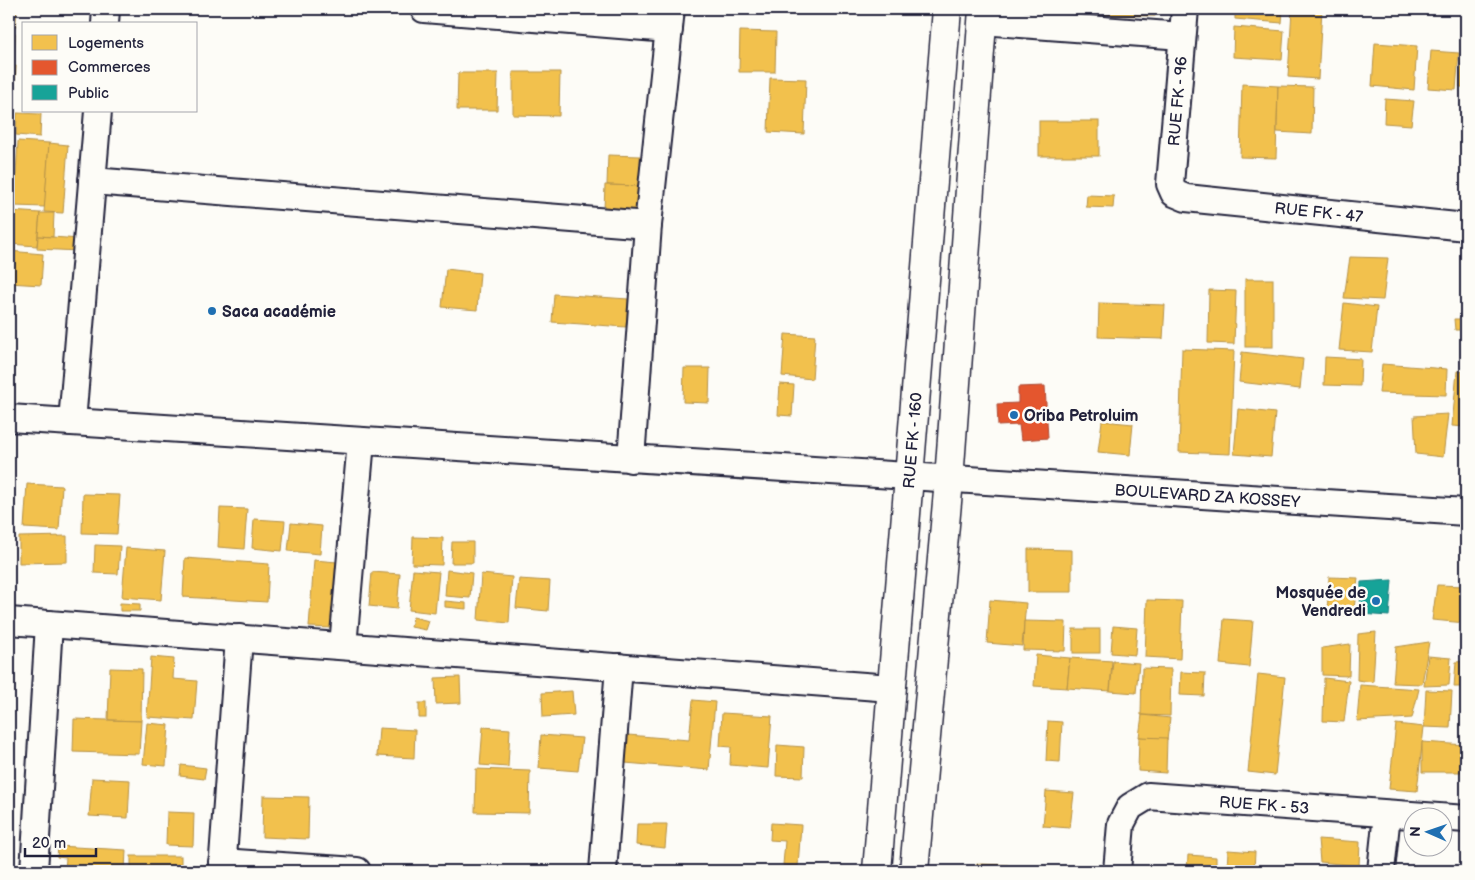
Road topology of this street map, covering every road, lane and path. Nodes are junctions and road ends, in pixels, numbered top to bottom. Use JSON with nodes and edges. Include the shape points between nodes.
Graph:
{"nodes":[{"id":1,"x":106,"y":9,"type":"edge"},
{"id":2,"x":424,"y":9,"type":"edge"},
{"id":3,"x":947,"y":9,"type":"edge"},
{"id":4,"x":1184,"y":9,"type":"edge"},
{"id":5,"x":983,"y":15,"type":"edge"},
{"id":6,"x":670,"y":19,"type":"edge"},
{"id":7,"x":105,"y":22,"type":"edge"},
{"id":8,"x":1182,"y":36,"type":"junction"},
{"id":9,"x":98,"y":112,"type":"edge"},
{"id":10,"x":92,"y":181,"type":"junction"},
{"id":11,"x":1174,"y":193,"type":"joint"},
{"id":12,"x":648,"y":225,"type":"junction"},
{"id":13,"x":1466,"y":226,"type":"edge"},
{"id":14,"x":9,"y":418,"type":"edge"},
{"id":15,"x":72,"y":422,"type":"junction"},
{"id":16,"x":361,"y":441,"type":"junction"},
{"id":17,"x":631,"y":459,"type":"junction"},
{"id":18,"x":908,"y":478,"type":"junction"},
{"id":19,"x":949,"y":480,"type":"junction"},
{"id":20,"x":1466,"y":512,"type":"edge"},
{"id":21,"x":9,"y":621,"type":"edge"},
{"id":22,"x":49,"y":624,"type":"junction"},
{"id":23,"x":239,"y":638,"type":"junction"},
{"id":24,"x":343,"y":646,"type":"junction"},
{"id":25,"x":618,"y":667,"type":"junction"},
{"id":26,"x":891,"y":688,"type":"junction"},
{"id":27,"x":1387,"y":814,"type":"junction"},
{"id":28,"x":1466,"y":819,"type":"edge"},
{"id":29,"x":222,"y":866,"type":"edge"},
{"id":30,"x":34,"y":871,"type":"edge"},
{"id":31,"x":357,"y":871,"type":"edge"},
{"id":32,"x":603,"y":871,"type":"edge"},
{"id":33,"x":877,"y":871,"type":"edge"},
{"id":34,"x":914,"y":871,"type":"edge"},
{"id":35,"x":1117,"y":871,"type":"edge"},
{"id":36,"x":1382,"y":871,"type":"edge"}],
"edges":[{"from":1,"to":7,"type":"street"},
{"from":2,"to":6,"type":"street"},
{"from":3,"to":18,"type":"main road","name":"RUE FK - 160"},
{"from":4,"to":8,"type":"street","name":"RUE FK - 96"},
{"from":5,"to":8,"type":"street"},
{"from":5,"to":19,"type":"main road"},
{"from":6,"to":12,"type":"street"},
{"from":8,"to":11,"type":"street","name":"RUE FK - 96","via":[[1170,184]]},
{"from":9,"to":10,"type":"street"},
{"from":10,"to":12,"type":"street"},
{"from":10,"to":15,"type":"street"},
{"from":11,"to":13,"type":"street","name":"RUE FK - 47","via":[[1186,198]]},
{"from":12,"to":17,"type":"street"},
{"from":14,"to":15,"type":"street","name":"BOULEVARD ZA KOSSEY"},
{"from":15,"to":16,"type":"street","name":"BOULEVARD ZA KOSSEY"},
{"from":16,"to":17,"type":"street","name":"BOULEVARD ZA KOSSEY"},
{"from":16,"to":24,"type":"street"},
{"from":17,"to":18,"type":"street","name":"BOULEVARD ZA KOSSEY"},
{"from":18,"to":19,"type":"street","name":"BOULEVARD ZA KOSSEY"},
{"from":18,"to":26,"type":"main road","name":"RUE FK - 160"},
{"from":19,"to":20,"type":"street","name":"BOULEVARD ZA KOSSEY"},
{"from":19,"to":34,"type":"main road"},
{"from":21,"to":22,"type":"street"},
{"from":22,"to":23,"type":"street"},
{"from":22,"to":30,"type":"street"},
{"from":23,"to":24,"type":"street"},
{"from":23,"to":29,"type":"street"},
{"from":24,"to":25,"type":"street"},
{"from":25,"to":26,"type":"street"},
{"from":25,"to":32,"type":"street"},
{"from":26,"to":33,"type":"main road","name":"RUE FK - 160"},
{"from":27,"to":28,"type":"street","name":"RUE FK - 53"},
{"from":27,"to":35,"type":"street","name":"RUE FK - 53","via":[[1148,796],[1130,807],[1122,824]]},
{"from":27,"to":36,"type":"street"},
{"from":29,"to":31,"type":"street"}]}
